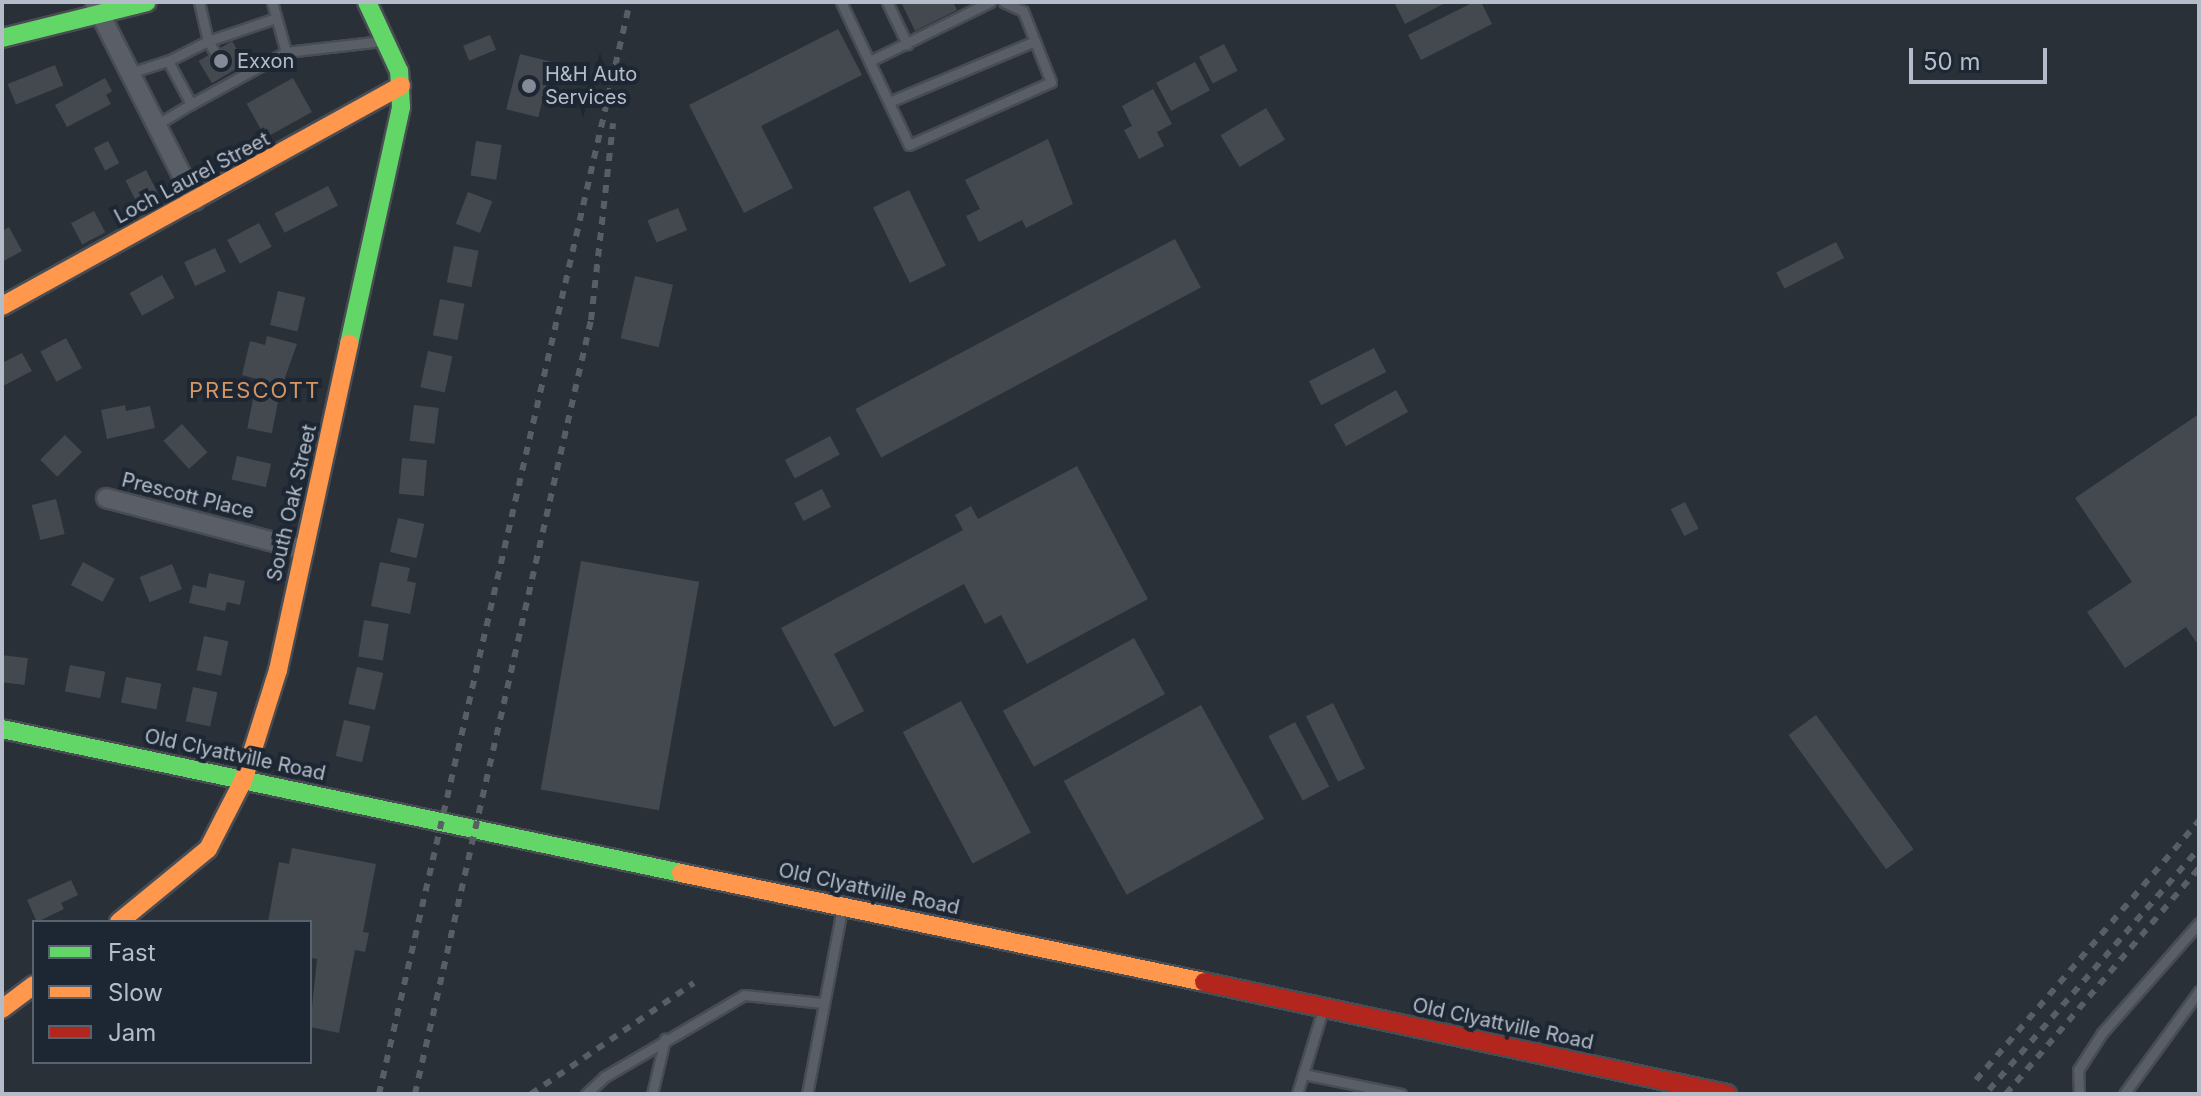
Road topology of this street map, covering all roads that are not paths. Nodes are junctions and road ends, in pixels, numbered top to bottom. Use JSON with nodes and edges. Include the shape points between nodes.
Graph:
{"nodes":[{"id":1,"x":147,"y":2,"type":"edge"},
{"id":2,"x":199,"y":2,"type":"edge"},
{"id":3,"x":272,"y":2,"type":"edge"},
{"id":4,"x":367,"y":2,"type":"edge"},
{"id":5,"x":841,"y":2,"type":"edge"},
{"id":6,"x":887,"y":2,"type":"edge"},
{"id":7,"x":990,"y":2,"type":"edge"},
{"id":8,"x":1004,"y":2,"type":"edge"},
{"id":9,"x":96,"y":7,"type":"edge"},
{"id":10,"x":276,"y":18,"type":"junction"},
{"id":11,"x":2,"y":38,"type":"edge"},
{"id":12,"x":208,"y":41,"type":"junction"},
{"id":13,"x":386,"y":41,"type":"junction"},
{"id":14,"x":1035,"y":41,"type":"junction"},
{"id":15,"x":907,"y":44,"type":"junction"},
{"id":16,"x":214,"y":51,"type":"dead end"},
{"id":17,"x":286,"y":52,"type":"junction"},
{"id":18,"x":168,"y":61,"type":"junction"},
{"id":19,"x":870,"y":61,"type":"junction"},
{"id":20,"x":130,"y":73,"type":"junction"},
{"id":21,"x":401,"y":86,"type":"junction"},
{"id":22,"x":889,"y":102,"type":"junction"},
{"id":23,"x":191,"y":104,"type":"junction"},
{"id":24,"x":156,"y":125,"type":"junction"},
{"id":25,"x":195,"y":201,"type":"junction"},
{"id":26,"x":2,"y":306,"type":"edge"},
{"id":27,"x":106,"y":498,"type":"dead end"},
{"id":28,"x":304,"y":550,"type":"junction"},
{"id":29,"x":2,"y":729,"type":"edge"},
{"id":30,"x":243,"y":781,"type":"junction"},
{"id":31,"x":842,"y":905,"type":"junction"},
{"id":32,"x":121,"y":920,"type":"edge"},
{"id":33,"x":2199,"y":923,"type":"edge"},
{"id":34,"x":32,"y":986,"type":"edge"},
{"id":35,"x":2199,"y":991,"type":"edge"},
{"id":36,"x":824,"y":1003,"type":"junction"},
{"id":37,"x":1324,"y":1008,"type":"junction"},
{"id":38,"x":2,"y":1009,"type":"edge"},
{"id":39,"x":665,"y":1039,"type":"junction"},
{"id":40,"x":1303,"y":1074,"type":"junction"},
{"id":41,"x":586,"y":1094,"type":"edge"},
{"id":42,"x":652,"y":1094,"type":"edge"},
{"id":43,"x":807,"y":1094,"type":"edge"},
{"id":44,"x":1297,"y":1094,"type":"edge"},
{"id":45,"x":1401,"y":1094,"type":"edge"},
{"id":46,"x":1727,"y":1094,"type":"edge"},
{"id":47,"x":2079,"y":1094,"type":"edge"},
{"id":48,"x":2124,"y":1094,"type":"edge"}],
"edges":[{"from":1,"to":9,"type":"street"},
{"from":2,"to":12,"type":"lane"},
{"from":3,"to":10,"type":"lane"},
{"from":4,"to":13,"type":"street","name":"South Oak Street"},
{"from":5,"to":19,"type":"lane"},
{"from":6,"to":15,"type":"lane"},
{"from":7,"to":15,"type":"lane"},
{"from":8,"to":14,"type":"lane","via":[[1023,11]]},
{"from":9,"to":11,"type":"street"},
{"from":9,"to":20,"type":"street"},
{"from":10,"to":12,"type":"lane"},
{"from":10,"to":17,"type":"lane"},
{"from":12,"to":16,"type":"lane"},
{"from":12,"to":18,"type":"lane"},
{"from":13,"to":17,"type":"lane"},
{"from":13,"to":21,"type":"street","name":"South Oak Street"},
{"from":14,"to":22,"type":"lane"},
{"from":14,"to":22,"type":"lane","via":[[1051,82],[909,145]]},
{"from":15,"to":19,"type":"lane"},
{"from":17,"to":23,"type":"lane","via":[[230,77]]},
{"from":18,"to":20,"type":"lane"},
{"from":18,"to":23,"type":"lane"},
{"from":19,"to":22,"type":"lane"},
{"from":20,"to":24,"type":"street"},
{"from":21,"to":25,"type":"street","name":"Loch Laurel Street"},
{"from":21,"to":28,"type":"street","name":"South Oak Street","via":[[390,171]]},
{"from":23,"to":24,"type":"lane"},
{"from":24,"to":25,"type":"street"},
{"from":25,"to":26,"type":"street","name":"Loch Laurel Street"},
{"from":27,"to":28,"type":"street","name":"Prescott Place"},
{"from":28,"to":30,"type":"street","name":"South Oak Street","via":[[278,670]]},
{"from":29,"to":30,"type":"street","name":"Old Clyattville Road"},
{"from":30,"to":31,"type":"street","name":"Old Clyattville Road"},
{"from":30,"to":32,"type":"street","name":"South Oak Street","via":[[208,849]]},
{"from":31,"to":36,"type":"lane"},
{"from":31,"to":37,"type":"street","name":"Old Clyattville Road"},
{"from":33,"to":47,"type":"lane","via":[[2102,1033],[2078,1070]]},
{"from":34,"to":38,"type":"street"},
{"from":35,"to":48,"type":"lane"},
{"from":36,"to":39,"type":"lane","via":[[744,995]]},
{"from":36,"to":43,"type":"lane"},
{"from":37,"to":40,"type":"lane"},
{"from":37,"to":46,"type":"street","name":"Old Clyattville Road"},
{"from":39,"to":41,"type":"lane"},
{"from":39,"to":42,"type":"lane"},
{"from":40,"to":44,"type":"lane"},
{"from":40,"to":45,"type":"lane"}]}
